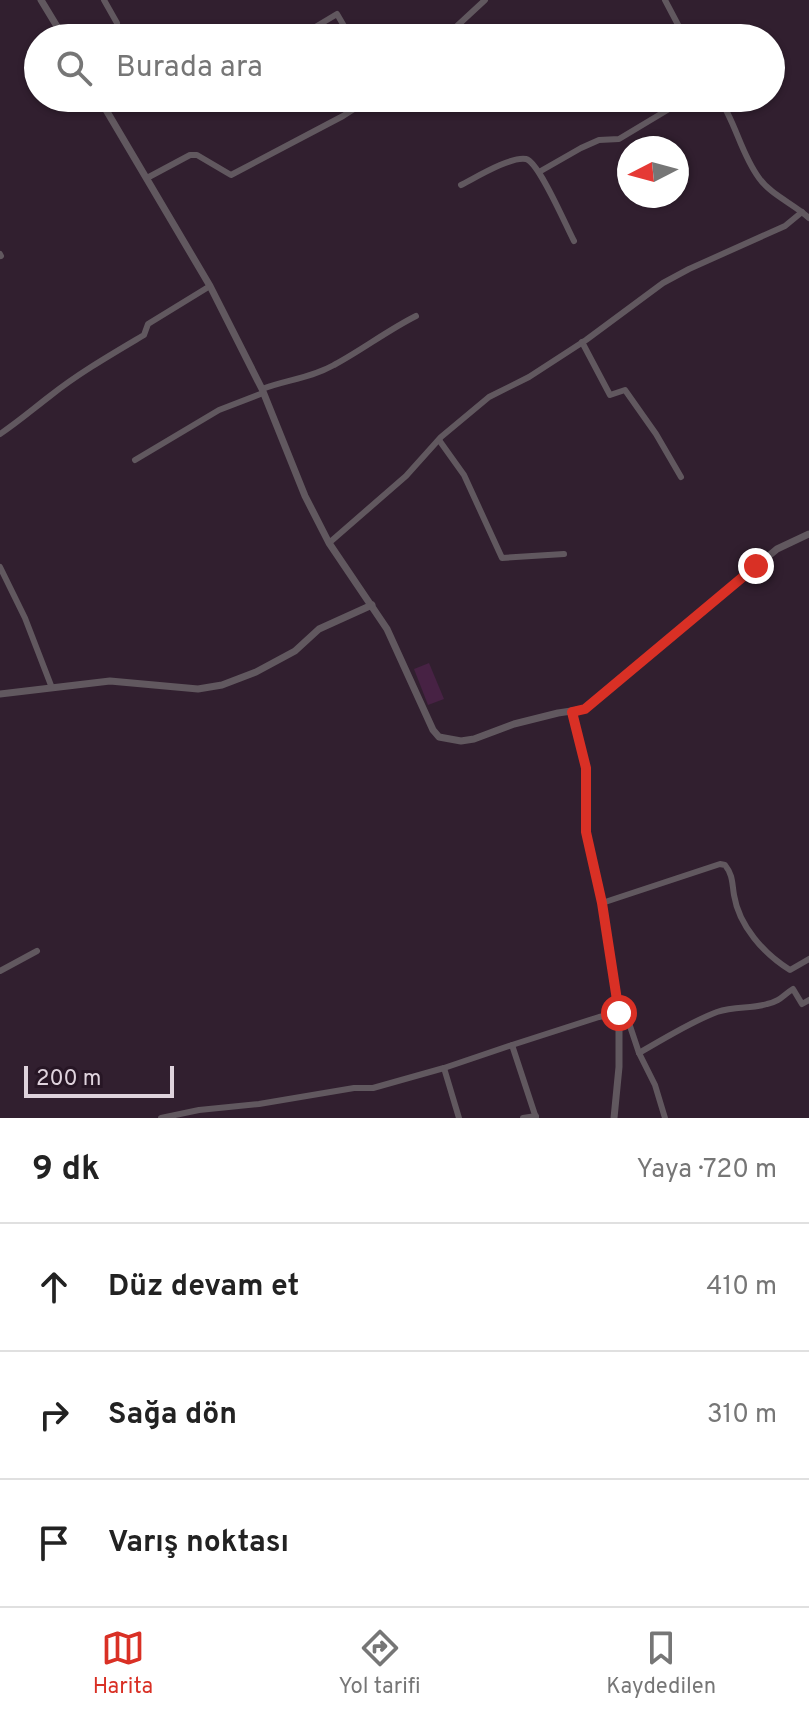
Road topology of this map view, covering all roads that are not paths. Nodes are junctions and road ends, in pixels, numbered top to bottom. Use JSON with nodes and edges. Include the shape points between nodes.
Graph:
{"nodes":[{"id":1,"x":41,"y":0,"type":"edge"},
{"id":2,"x":104,"y":0,"type":"edge"},
{"id":3,"x":485,"y":0,"type":"edge"},
{"id":4,"x":665,"y":0,"type":"edge"},
{"id":5,"x":117,"y":23,"type":"dead end"},
{"id":6,"x":56,"y":24,"type":"edge"},
{"id":7,"x":320,"y":24,"type":"edge"},
{"id":8,"x":343,"y":24,"type":"edge"},
{"id":9,"x":459,"y":24,"type":"edge"},
{"id":10,"x":678,"y":24,"type":"edge"},
{"id":11,"x":107,"y":112,"type":"edge"},
{"id":12,"x":349,"y":112,"type":"edge"},
{"id":13,"x":664,"y":112,"type":"edge"},
{"id":14,"x":727,"y":112,"type":"edge"},
{"id":15,"x":539,"y":172,"type":"junction"},
{"id":16,"x":147,"y":178,"type":"junction"},
{"id":17,"x":461,"y":185,"type":"dead end"},
{"id":18,"x":802,"y":212,"type":"junction"},
{"id":19,"x":809,"y":218,"type":"edge"},
{"id":20,"x":574,"y":241,"type":"dead end"},
{"id":21,"x":210,"y":286,"type":"junction"},
{"id":22,"x":416,"y":316,"type":"dead end"},
{"id":23,"x":582,"y":342,"type":"junction"},
{"id":24,"x":263,"y":391,"type":"junction"},
{"id":25,"x":0,"y":434,"type":"edge"},
{"id":26,"x":439,"y":440,"type":"junction"},
{"id":27,"x":135,"y":460,"type":"dead end"},
{"id":28,"x":681,"y":477,"type":"dead end"},
{"id":29,"x":809,"y":534,"type":"edge"},
{"id":30,"x":329,"y":543,"type":"junction"},
{"id":31,"x":564,"y":554,"type":"dead end"},
{"id":32,"x":0,"y":567,"type":"edge"},
{"id":33,"x":372,"y":605,"type":"junction"},
{"id":34,"x":52,"y":688,"type":"junction"},
{"id":35,"x":0,"y":694,"type":"edge"},
{"id":36,"x":572,"y":712,"type":"junction"},
{"id":37,"x":602,"y":903,"type":"junction"},
{"id":38,"x":37,"y":951,"type":"dead end"},
{"id":39,"x":809,"y":959,"type":"edge"},
{"id":40,"x":0,"y":971,"type":"edge"},
{"id":41,"x":809,"y":1000,"type":"edge"},
{"id":42,"x":619,"y":1013,"type":"junction"},
{"id":43,"x":512,"y":1045,"type":"junction"},
{"id":44,"x":639,"y":1053,"type":"junction"},
{"id":45,"x":444,"y":1068,"type":"junction"},
{"id":46,"x":536,"y":1117,"type":"edge"},
{"id":47,"x":161,"y":1118,"type":"edge"},
{"id":48,"x":459,"y":1118,"type":"edge"},
{"id":49,"x":523,"y":1118,"type":"edge"},
{"id":50,"x":614,"y":1118,"type":"edge"},
{"id":51,"x":665,"y":1118,"type":"edge"}],
"edges":[{"from":1,"to":6,"type":"street"},
{"from":2,"to":5,"type":"street"},
{"from":3,"to":9,"type":"street"},
{"from":4,"to":10,"type":"street"},
{"from":7,"to":8,"type":"street","via":[[337,14]]},
{"from":11,"to":16,"type":"street"},
{"from":12,"to":16,"type":"street","via":[[231,175],[190,155]]},
{"from":13,"to":15,"type":"street","via":[[619,139],[593,142]]},
{"from":14,"to":18,"type":"street","via":[[758,177]]},
{"from":15,"to":17,"type":"street","via":[[524,159]]},
{"from":15,"to":20,"type":"street"},
{"from":16,"to":21,"type":"street"},
{"from":18,"to":19,"type":"street"},
{"from":18,"to":23,"type":"street","via":[[785,226],[663,283]]},
{"from":21,"to":24,"type":"street"},
{"from":21,"to":25,"type":"street","via":[[148,324],[144,335],[99,361]]},
{"from":22,"to":24,"type":"street","via":[[333,366]]},
{"from":23,"to":26,"type":"street","via":[[489,397]]},
{"from":23,"to":28,"type":"street","via":[[610,395],[625,390]]},
{"from":24,"to":27,"type":"street","via":[[219,410]]},
{"from":24,"to":30,"type":"street"},
{"from":26,"to":30,"type":"street"},
{"from":26,"to":31,"type":"street","via":[[464,475],[502,558]]},
{"from":29,"to":36,"type":"street","via":[[777,549],[585,709]]},
{"from":30,"to":33,"type":"street"},
{"from":32,"to":34,"type":"street"},
{"from":33,"to":34,"type":"street","via":[[319,629],[295,651],[256,672],[222,685],[198,689],[110,681]]},
{"from":33,"to":36,"type":"street","via":[[439,737],[474,739]]},
{"from":34,"to":35,"type":"street"},
{"from":36,"to":37,"type":"street","via":[[586,768],[586,832]]},
{"from":37,"to":39,"type":"street","via":[[725,865],[737,907],[756,941],[790,970]]},
{"from":37,"to":42,"type":"street"},
{"from":38,"to":40,"type":"street"},
{"from":41,"to":44,"type":"street","via":[[802,1004],[793,989],[770,1004],[718,1012]]},
{"from":42,"to":43,"type":"street"},
{"from":42,"to":44,"type":"street","via":[[629,1023]]},
{"from":42,"to":50,"type":"street"},
{"from":43,"to":45,"type":"street"},
{"from":43,"to":46,"type":"street"},
{"from":44,"to":51,"type":"street"},
{"from":45,"to":47,"type":"street","via":[[373,1088]]},
{"from":45,"to":48,"type":"street"},
{"from":46,"to":49,"type":"street"}]}
